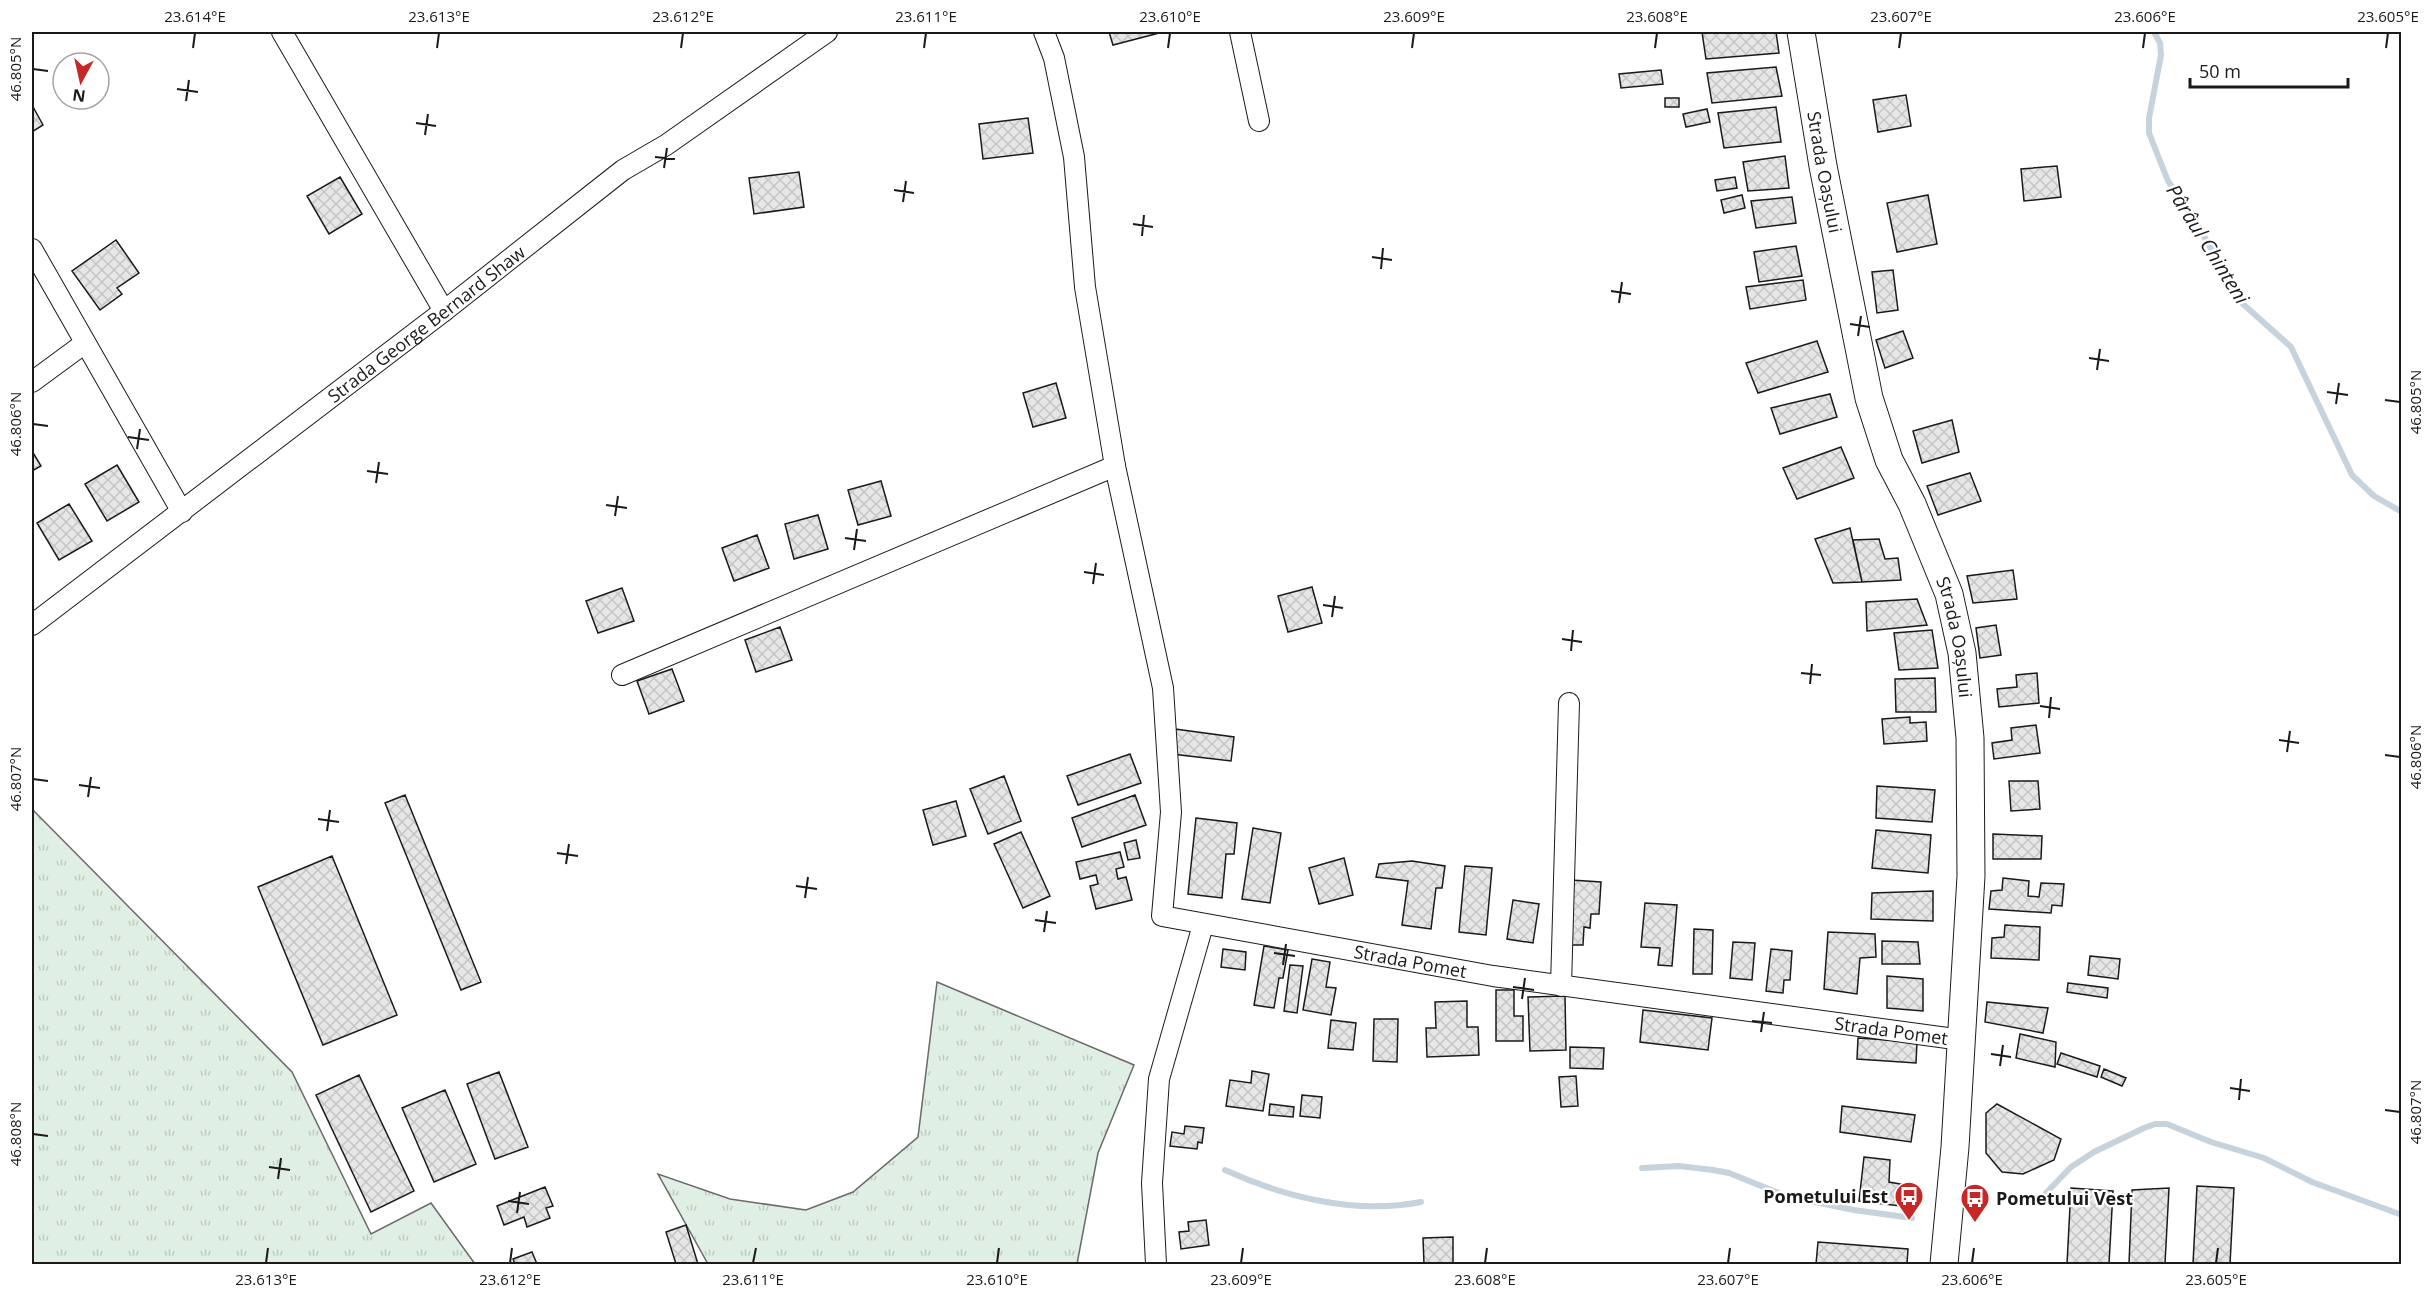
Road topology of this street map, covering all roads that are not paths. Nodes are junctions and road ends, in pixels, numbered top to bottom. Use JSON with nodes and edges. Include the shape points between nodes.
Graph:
{"nodes":[{"id":1,"x":282,"y":32,"type":"edge"},
{"id":2,"x":827,"y":32,"type":"edge"},
{"id":3,"x":1044,"y":32,"type":"edge"},
{"id":4,"x":1240,"y":32,"type":"edge"},
{"id":5,"x":1801,"y":32,"type":"edge"},
{"id":6,"x":1259,"y":121,"type":"dead end"},
{"id":7,"x":32,"y":249,"type":"edge"},
{"id":8,"x":444,"y":311,"type":"junction"},
{"id":9,"x":85,"y":344,"type":"junction"},
{"id":10,"x":32,"y":382,"type":"edge"},
{"id":11,"x":1115,"y":466,"type":"junction"},
{"id":12,"x":182,"y":512,"type":"junction"},
{"id":13,"x":32,"y":625,"type":"edge"},
{"id":14,"x":622,"y":675,"type":"dead end"},
{"id":15,"x":1569,"y":704,"type":"dead end"},
{"id":16,"x":1203,"y":925,"type":"junction"},
{"id":17,"x":1562,"y":986,"type":"junction"},
{"id":18,"x":1962,"y":1040,"type":"junction"},
{"id":19,"x":1156,"y":1264,"type":"edge"},
{"id":20,"x":1944,"y":1264,"type":"edge"}],
"edges":[{"from":1,"to":8,"type":"street"},
{"from":2,"to":8,"type":"street","name":"Strada George Bernard Shaw","via":[[666,145],[623,170]]},
{"from":3,"to":11,"type":"street","via":[[1074,157],[1085,286]]},
{"from":4,"to":6,"type":"street"},
{"from":5,"to":18,"type":"main road","name":"Strada Oașului","via":[[1869,398],[1889,460],[1912,504],[1948,594],[1962,653],[1970,738],[1971,865]]},
{"from":7,"to":9,"type":"street"},
{"from":8,"to":12,"type":"street","name":"Strada George Bernard Shaw"},
{"from":9,"to":10,"type":"street"},
{"from":9,"to":12,"type":"street"},
{"from":11,"to":14,"type":"street"},
{"from":11,"to":16,"type":"street","name":"Strada Pomet","via":[[1163,688],[1171,812],[1162,916]]},
{"from":12,"to":13,"type":"street","name":"Strada George Bernard Shaw"},
{"from":15,"to":17,"type":"street"},
{"from":16,"to":17,"type":"street","name":"Strada Pomet"},
{"from":16,"to":19,"type":"street","via":[[1159,1079],[1152,1183]]},
{"from":17,"to":18,"type":"street","name":"Strada Pomet"},
{"from":18,"to":20,"type":"main road","name":"Strada Oașului"}]}
